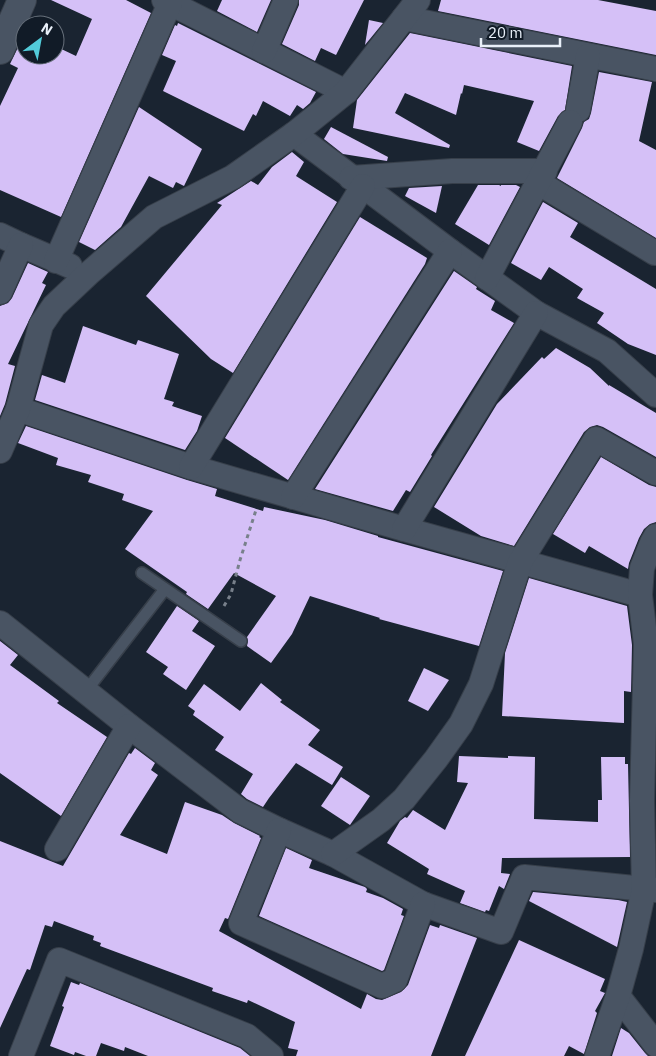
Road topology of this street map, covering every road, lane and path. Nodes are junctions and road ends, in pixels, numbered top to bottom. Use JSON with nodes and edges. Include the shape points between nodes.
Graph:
{"nodes":[{"id":1,"x":22,"y":0,"type":"edge"},
{"id":2,"x":286,"y":0,"type":"edge"},
{"id":3,"x":167,"y":2,"type":"edge"},
{"id":4,"x":411,"y":9,"type":"edge"},
{"id":5,"x":0,"y":50,"type":"edge"},
{"id":6,"x":264,"y":51,"type":"junction"},
{"id":7,"x":588,"y":56,"type":"junction"},
{"id":8,"x":656,"y":70,"type":"edge"},
{"id":9,"x":346,"y":92,"type":"junction"},
{"id":10,"x":294,"y":134,"type":"junction"},
{"id":11,"x":542,"y":177,"type":"junction"},
{"id":12,"x":357,"y":182,"type":"junction"},
{"id":13,"x":0,"y":235,"type":"edge"},
{"id":14,"x":21,"y":245,"type":"junction"},
{"id":15,"x":450,"y":251,"type":"junction"},
{"id":16,"x":656,"y":253,"type":"edge"},
{"id":17,"x":56,"y":260,"type":"junction"},
{"id":18,"x":88,"y":274,"type":"junction"},
{"id":19,"x":487,"y":278,"type":"junction"},
{"id":20,"x":0,"y":292,"type":"edge"},
{"id":21,"x":536,"y":313,"type":"junction"},
{"id":22,"x":656,"y":395,"type":"edge"},
{"id":23,"x":18,"y":410,"type":"junction"},
{"id":24,"x":0,"y":450,"type":"edge"},
{"id":25,"x":191,"y":467,"type":"junction"},
{"id":26,"x":656,"y":474,"type":"edge"},
{"id":27,"x":264,"y":488,"type":"junction"},
{"id":28,"x":293,"y":497,"type":"junction"},
{"id":29,"x":404,"y":529,"type":"junction"},
{"id":30,"x":656,"y":536,"type":"edge"},
{"id":31,"x":520,"y":562,"type":"junction"},
{"id":32,"x":142,"y":573,"type":"dead end"},
{"id":33,"x":165,"y":589,"type":"junction"},
{"id":34,"x":640,"y":595,"type":"junction"},
{"id":35,"x":212,"y":622,"type":"junction"},
{"id":36,"x":0,"y":623,"type":"edge"},
{"id":37,"x":241,"y":641,"type":"dead end"},
{"id":38,"x":86,"y":691,"type":"junction"},
{"id":39,"x":129,"y":726,"type":"junction"},
{"id":40,"x":279,"y":830,"type":"junction"},
{"id":41,"x":57,"y":849,"type":"dead end"},
{"id":42,"x":333,"y":854,"type":"junction"},
{"id":43,"x":650,"y":890,"type":"edge"},
{"id":44,"x":422,"y":904,"type":"junction"},
{"id":45,"x":618,"y":996,"type":"junction"},
{"id":46,"x":656,"y":1045,"type":"edge"},
{"id":47,"x":21,"y":1056,"type":"edge"},
{"id":48,"x":271,"y":1056,"type":"edge"},
{"id":49,"x":597,"y":1056,"type":"edge"}],
"edges":[{"from":1,"to":5,"type":"street"},
{"from":2,"to":6,"type":"street"},
{"from":3,"to":6,"type":"street"},
{"from":3,"to":17,"type":"street"},
{"from":4,"to":7,"type":"street"},
{"from":4,"to":9,"type":"street"},
{"from":6,"to":9,"type":"street"},
{"from":7,"to":8,"type":"street"},
{"from":7,"to":11,"type":"street","via":[[574,116]]},
{"from":9,"to":10,"type":"street"},
{"from":10,"to":12,"type":"street"},
{"from":10,"to":18,"type":"street","via":[[233,178],[154,218]]},
{"from":11,"to":12,"type":"street","via":[[452,172]]},
{"from":11,"to":16,"type":"street"},
{"from":11,"to":19,"type":"street"},
{"from":12,"to":15,"type":"street"},
{"from":12,"to":25,"type":"street"},
{"from":13,"to":14,"type":"street"},
{"from":14,"to":17,"type":"street"},
{"from":14,"to":20,"type":"street"},
{"from":15,"to":19,"type":"street"},
{"from":15,"to":28,"type":"street"},
{"from":17,"to":18,"type":"street"},
{"from":18,"to":23,"type":"street","via":[[54,306],[41,325]]},
{"from":19,"to":21,"type":"street"},
{"from":21,"to":22,"type":"street","via":[[607,350]]},
{"from":21,"to":29,"type":"street"},
{"from":23,"to":24,"type":"street"},
{"from":23,"to":25,"type":"street"},
{"from":25,"to":27,"type":"street"},
{"from":26,"to":31,"type":"street","via":[[596,439]]},
{"from":27,"to":28,"type":"street"},
{"from":27,"to":35,"type":"path","via":[[250,524],[232,594]]},
{"from":28,"to":29,"type":"street"},
{"from":29,"to":31,"type":"street"},
{"from":30,"to":34,"type":"street","via":[[642,568]]},
{"from":31,"to":34,"type":"street"},
{"from":31,"to":42,"type":"street","via":[[481,684],[461,724],[404,799],[381,820]]},
{"from":32,"to":33,"type":"lane"},
{"from":33,"to":35,"type":"lane"},
{"from":33,"to":38,"type":"lane"},
{"from":34,"to":43,"type":"street","via":[[646,644],[642,801]]},
{"from":35,"to":37,"type":"lane"},
{"from":36,"to":38,"type":"street"},
{"from":38,"to":39,"type":"street"},
{"from":39,"to":40,"type":"street","via":[[240,811]]},
{"from":39,"to":41,"type":"street"},
{"from":40,"to":42,"type":"street"},
{"from":40,"to":44,"type":"street","via":[[241,923],[382,986],[395,980]]},
{"from":42,"to":44,"type":"street"},
{"from":43,"to":44,"type":"street","via":[[524,877],[501,932]]},
{"from":43,"to":45,"type":"street"},
{"from":45,"to":46,"type":"street"},
{"from":45,"to":49,"type":"street"},
{"from":47,"to":48,"type":"street","via":[[59,960],[247,1036]]}]}
